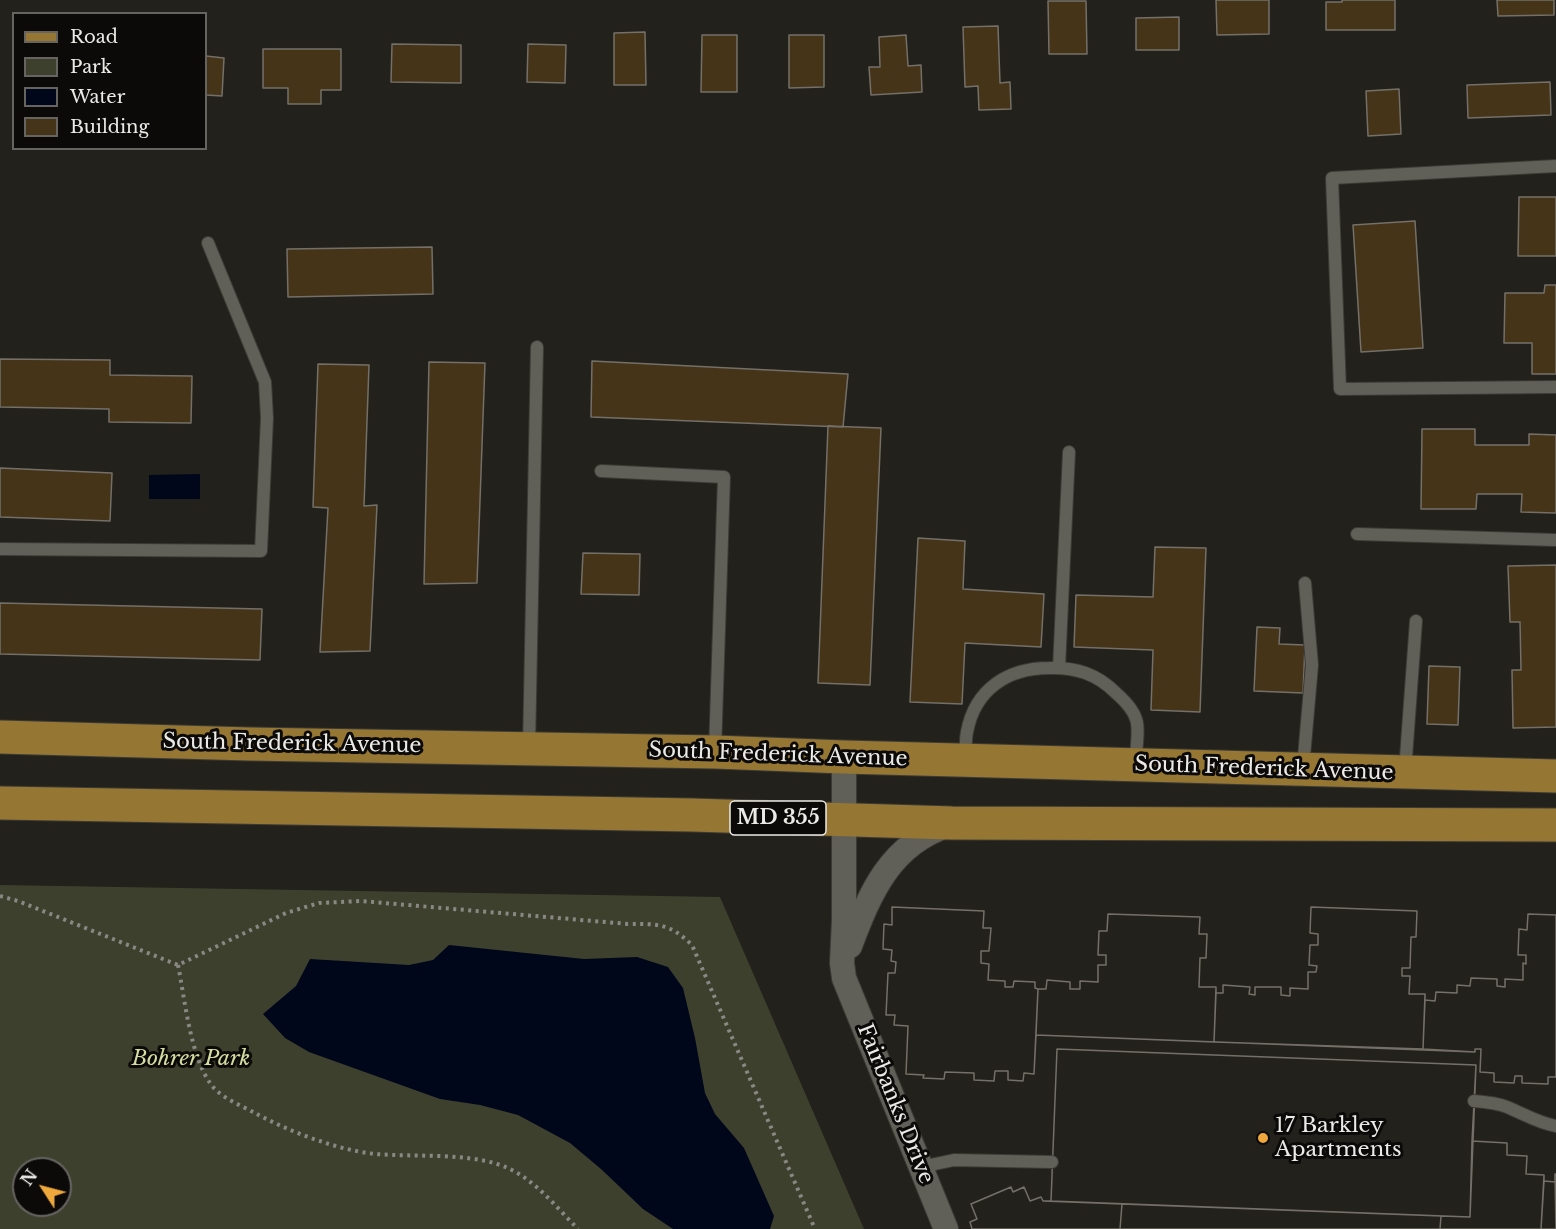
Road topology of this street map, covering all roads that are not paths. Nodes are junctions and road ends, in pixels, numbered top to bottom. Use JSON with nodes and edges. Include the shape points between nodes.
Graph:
{"nodes":[{"id":1,"x":1556,"y":166,"type":"edge"},
{"id":2,"x":208,"y":243,"type":"dead end"},
{"id":3,"x":537,"y":347,"type":"dead end"},
{"id":4,"x":1556,"y":387,"type":"edge"},
{"id":5,"x":1069,"y":452,"type":"dead end"},
{"id":6,"x":601,"y":471,"type":"dead end"},
{"id":7,"x":1357,"y":534,"type":"dead end"},
{"id":8,"x":1556,"y":540,"type":"edge"},
{"id":9,"x":0,"y":549,"type":"edge"},
{"id":10,"x":1305,"y":583,"type":"dead end"},
{"id":11,"x":1416,"y":621,"type":"dead end"},
{"id":12,"x":1059,"y":668,"type":"junction"},
{"id":13,"x":0,"y":737,"type":"edge"},
{"id":14,"x":529,"y":748,"type":"junction"},
{"id":15,"x":715,"y":752,"type":"junction"},
{"id":16,"x":844,"y":758,"type":"junction"},
{"id":17,"x":966,"y":760,"type":"junction"},
{"id":18,"x":1135,"y":765,"type":"junction"},
{"id":19,"x":1302,"y":769,"type":"junction"},
{"id":20,"x":1405,"y":772,"type":"junction"},
{"id":21,"x":1556,"y":776,"type":"edge"},
{"id":22,"x":0,"y":803,"type":"edge"},
{"id":23,"x":844,"y":820,"type":"junction"},
{"id":24,"x":952,"y":823,"type":"junction"},
{"id":25,"x":1556,"y":825,"type":"edge"},
{"id":26,"x":844,"y":978,"type":"junction"},
{"id":27,"x":1474,"y":1101,"type":"dead end"},
{"id":28,"x":1556,"y":1126,"type":"edge"},
{"id":29,"x":1052,"y":1162,"type":"dead end"},
{"id":30,"x":921,"y":1167,"type":"junction"},
{"id":31,"x":946,"y":1229,"type":"edge"}],
"edges":[{"from":1,"to":4,"type":"lane","via":[[1332,178],[1340,389]]},
{"from":2,"to":9,"type":"lane","via":[[265,382],[261,551]]},
{"from":3,"to":14,"type":"lane"},
{"from":5,"to":12,"type":"lane"},
{"from":6,"to":15,"type":"lane","via":[[724,477]]},
{"from":7,"to":8,"type":"lane"},
{"from":10,"to":19,"type":"lane","via":[[1312,665]]},
{"from":11,"to":20,"type":"lane"},
{"from":12,"to":17,"type":"lane","via":[[1020,670],[993,686],[971,719],[966,734]]},
{"from":12,"to":18,"type":"lane","via":[[1092,675],[1107,684],[1130,708],[1137,723]]},
{"from":13,"to":14,"type":"main road","name":"South Frederick Avenue"},
{"from":14,"to":15,"type":"main road","name":"South Frederick Avenue"},
{"from":15,"to":16,"type":"main road","name":"South Frederick Avenue"},
{"from":16,"to":17,"type":"main road","name":"South Frederick Avenue"},
{"from":16,"to":23,"type":"street","name":"Fairbanks Drive"},
{"from":17,"to":18,"type":"main road","name":"South Frederick Avenue"},
{"from":18,"to":19,"type":"main road","name":"South Frederick Avenue"},
{"from":19,"to":20,"type":"main road","name":"South Frederick Avenue"},
{"from":20,"to":21,"type":"main road","name":"South Frederick Avenue"},
{"from":22,"to":23,"type":"main road","number":"MD 355"},
{"from":23,"to":24,"type":"main road","number":"MD 355"},
{"from":23,"to":26,"type":"street","name":"Fairbanks Drive"},
{"from":24,"to":25,"type":"main road","number":"MD 355"},
{"from":24,"to":26,"type":"street","via":[[905,849],[881,875],[850,946]]},
{"from":26,"to":30,"type":"street","name":"Fairbanks Drive"},
{"from":27,"to":28,"type":"lane","via":[[1492,1102]]},
{"from":29,"to":30,"type":"lane","via":[[954,1160]]},
{"from":30,"to":31,"type":"street","name":"Fairbanks Drive"}]}
